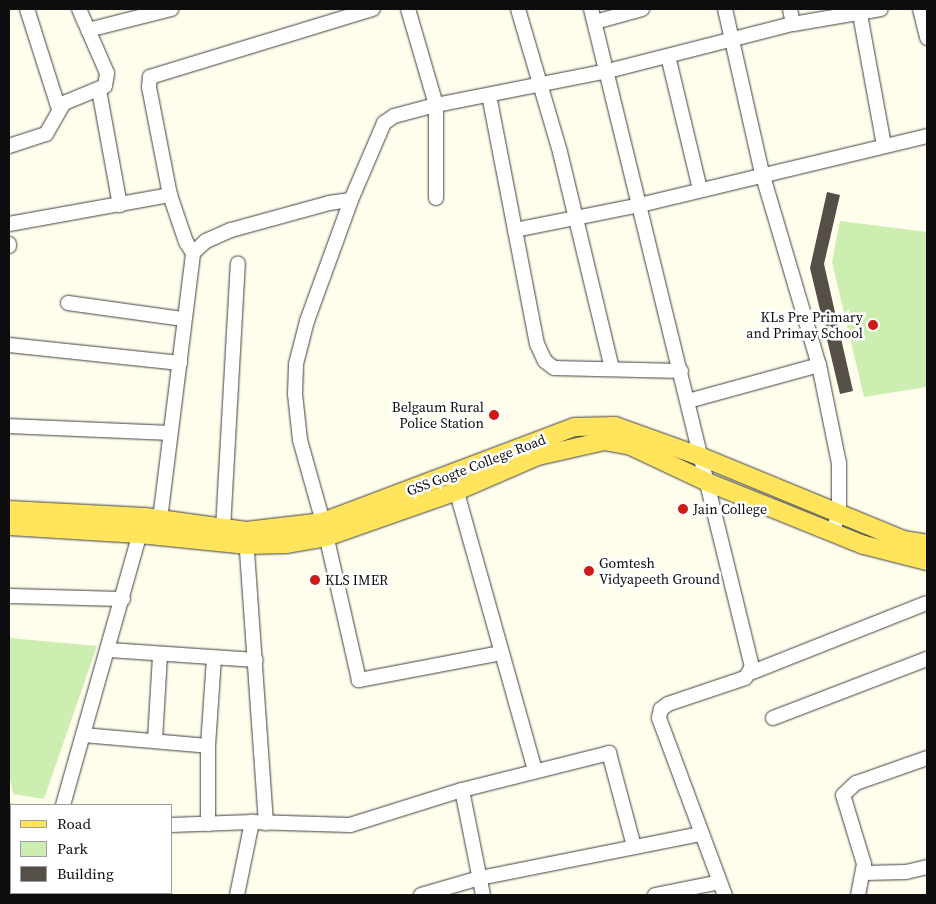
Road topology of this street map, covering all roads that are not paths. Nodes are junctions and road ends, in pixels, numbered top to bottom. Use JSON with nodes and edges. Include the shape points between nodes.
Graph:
{"nodes":[{"id":1,"x":27,"y":9,"type":"edge"},
{"id":2,"x":79,"y":9,"type":"edge"},
{"id":3,"x":171,"y":9,"type":"edge"},
{"id":4,"x":373,"y":9,"type":"edge"},
{"id":5,"x":408,"y":9,"type":"edge"},
{"id":6,"x":518,"y":9,"type":"edge"},
{"id":7,"x":642,"y":9,"type":"edge"},
{"id":8,"x":725,"y":9,"type":"edge"},
{"id":9,"x":790,"y":9,"type":"edge"},
{"id":10,"x":881,"y":9,"type":"edge"},
{"id":11,"x":920,"y":9,"type":"edge"},
{"id":12,"x":859,"y":11,"type":"edge"},
{"id":13,"x":593,"y":15,"type":"edge"},
{"id":14,"x":793,"y":24,"type":"junction"},
{"id":15,"x":88,"y":30,"type":"junction"},
{"id":16,"x":730,"y":38,"type":"junction"},
{"id":17,"x":927,"y":38,"type":"edge"},
{"id":18,"x":668,"y":56,"type":"junction"},
{"id":19,"x":608,"y":71,"type":"junction"},
{"id":20,"x":540,"y":85,"type":"junction"},
{"id":21,"x":99,"y":90,"type":"junction"},
{"id":22,"x":489,"y":95,"type":"junction"},
{"id":23,"x":436,"y":105,"type":"junction"},
{"id":24,"x":59,"y":109,"type":"junction"},
{"id":25,"x":927,"y":136,"type":"edge"},
{"id":26,"x":884,"y":145,"type":"junction"},
{"id":27,"x":9,"y":146,"type":"edge"},
{"id":28,"x":762,"y":174,"type":"junction"},
{"id":29,"x":700,"y":189,"type":"junction"},
{"id":30,"x":170,"y":195,"type":"junction"},
{"id":31,"x":436,"y":198,"type":"dead end"},
{"id":32,"x":352,"y":200,"type":"junction"},
{"id":33,"x":120,"y":205,"type":"junction"},
{"id":34,"x":640,"y":205,"type":"junction"},
{"id":35,"x":575,"y":218,"type":"junction"},
{"id":36,"x":9,"y":224,"type":"edge"},
{"id":37,"x":515,"y":230,"type":"junction"},
{"id":38,"x":193,"y":254,"type":"junction"},
{"id":39,"x":238,"y":263,"type":"dead end"},
{"id":40,"x":68,"y":303,"type":"dead end"},
{"id":41,"x":184,"y":319,"type":"junction"},
{"id":42,"x":9,"y":345,"type":"edge"},
{"id":43,"x":180,"y":363,"type":"junction"},
{"id":44,"x":819,"y":365,"type":"junction"},
{"id":45,"x":612,"y":369,"type":"junction"},
{"id":46,"x":680,"y":371,"type":"junction"},
{"id":47,"x":688,"y":401,"type":"junction"},
{"id":48,"x":9,"y":426,"type":"edge"},
{"id":49,"x":170,"y":433,"type":"junction"},
{"id":50,"x":559,"y":442,"type":"junction"},
{"id":51,"x":702,"y":457,"type":"junction"},
{"id":52,"x":707,"y":482,"type":"junction"},
{"id":53,"x":454,"y":483,"type":"junction"},
{"id":54,"x":9,"y":510,"type":"edge"},
{"id":55,"x":839,"y":514,"type":"junction"},
{"id":56,"x":152,"y":518,"type":"junction"},
{"id":57,"x":9,"y":526,"type":"edge"},
{"id":58,"x":223,"y":529,"type":"junction"},
{"id":59,"x":324,"y":530,"type":"junction"},
{"id":60,"x":832,"y":532,"type":"junction"},
{"id":61,"x":139,"y":534,"type":"junction"},
{"id":62,"x":246,"y":538,"type":"junction"},
{"id":63,"x":927,"y":544,"type":"edge"},
{"id":64,"x":927,"y":561,"type":"edge"},
{"id":65,"x":9,"y":596,"type":"edge"},
{"id":66,"x":123,"y":599,"type":"junction"},
{"id":67,"x":927,"y":603,"type":"edge"},
{"id":68,"x":109,"y":650,"type":"junction"},
{"id":69,"x":501,"y":653,"type":"junction"},
{"id":70,"x":160,"y":655,"type":"junction"},
{"id":71,"x":214,"y":659,"type":"junction"},
{"id":72,"x":927,"y":659,"type":"edge"},
{"id":73,"x":256,"y":660,"type":"junction"},
{"id":74,"x":750,"y":673,"type":"junction"},
{"id":75,"x":773,"y":718,"type":"dead end"},
{"id":76,"x":83,"y":735,"type":"junction"},
{"id":77,"x":155,"y":740,"type":"junction"},
{"id":78,"x":208,"y":746,"type":"junction"},
{"id":79,"x":927,"y":758,"type":"edge"},
{"id":80,"x":535,"y":771,"type":"junction"},
{"id":81,"x":462,"y":790,"type":"junction"},
{"id":82,"x":63,"y":804,"type":"edge"},
{"id":83,"x":9,"y":812,"type":"edge"},
{"id":84,"x":252,"y":822,"type":"junction"},
{"id":85,"x":266,"y":823,"type":"junction"},
{"id":86,"x":208,"y":824,"type":"junction"},
{"id":87,"x":172,"y":825,"type":"edge"},
{"id":88,"x":10,"y":830,"type":"edge"},
{"id":89,"x":700,"y":834,"type":"junction"},
{"id":90,"x":634,"y":846,"type":"junction"},
{"id":91,"x":927,"y":867,"type":"edge"},
{"id":92,"x":864,"y":873,"type":"junction"},
{"id":93,"x":480,"y":878,"type":"junction"},
{"id":94,"x":722,"y":889,"type":"edge"},
{"id":95,"x":237,"y":895,"type":"edge"},
{"id":96,"x":421,"y":895,"type":"edge"},
{"id":97,"x":483,"y":895,"type":"edge"},
{"id":98,"x":655,"y":895,"type":"edge"},
{"id":99,"x":858,"y":895,"type":"edge"}],
"edges":[{"from":1,"to":24,"type":"street"},
{"from":2,"to":15,"type":"street"},
{"from":3,"to":15,"type":"street"},
{"from":4,"to":30,"type":"street","via":[[150,77],[149,87]]},
{"from":5,"to":23,"type":"street"},
{"from":6,"to":20,"type":"street"},
{"from":7,"to":13,"type":"street"},
{"from":8,"to":16,"type":"street"},
{"from":9,"to":14,"type":"street"},
{"from":10,"to":12,"type":"street"},
{"from":11,"to":17,"type":"street"},
{"from":12,"to":14,"type":"street"},
{"from":12,"to":26,"type":"street"},
{"from":13,"to":19,"type":"street"},
{"from":14,"to":16,"type":"street"},
{"from":15,"to":21,"type":"street","via":[[107,73],[108,80]]},
{"from":16,"to":18,"type":"street"},
{"from":16,"to":28,"type":"street"},
{"from":18,"to":19,"type":"street"},
{"from":18,"to":29,"type":"street"},
{"from":19,"to":20,"type":"street"},
{"from":19,"to":34,"type":"street"},
{"from":20,"to":22,"type":"street"},
{"from":20,"to":35,"type":"street"},
{"from":21,"to":24,"type":"street","via":[[75,97]]},
{"from":21,"to":33,"type":"street"},
{"from":22,"to":23,"type":"street"},
{"from":22,"to":37,"type":"street"},
{"from":23,"to":31,"type":"street"},
{"from":23,"to":32,"type":"street","via":[[394,116],[384,123]]},
{"from":24,"to":27,"type":"street","via":[[46,134]]},
{"from":25,"to":26,"type":"street"},
{"from":26,"to":28,"type":"street"},
{"from":28,"to":29,"type":"street"},
{"from":28,"to":44,"type":"street"},
{"from":29,"to":34,"type":"street"},
{"from":30,"to":33,"type":"street"},
{"from":30,"to":38,"type":"street"},
{"from":32,"to":38,"type":"street","via":[[329,203],[231,230],[206,241]]},
{"from":32,"to":59,"type":"street","via":[[308,320],[296,364],[295,394],[300,440]]},
{"from":33,"to":36,"type":"street"},
{"from":34,"to":35,"type":"street"},
{"from":34,"to":46,"type":"street"},
{"from":35,"to":37,"type":"street"},
{"from":35,"to":45,"type":"street"},
{"from":37,"to":45,"type":"street","via":[[536,344],[545,361],[554,368]]},
{"from":38,"to":41,"type":"street"},
{"from":39,"to":58,"type":"street"},
{"from":40,"to":41,"type":"street"},
{"from":41,"to":43,"type":"street"},
{"from":42,"to":43,"type":"street"},
{"from":43,"to":49,"type":"street"},
{"from":44,"to":47,"type":"street"},
{"from":44,"to":55,"type":"street","via":[[839,463]]},
{"from":45,"to":46,"type":"street"},
{"from":46,"to":47,"type":"street"},
{"from":47,"to":51,"type":"street"},
{"from":48,"to":49,"type":"street"},
{"from":49,"to":56,"type":"street"},
{"from":50,"to":51,"type":"main road","name":"GSS Gogte College Road","via":[[575,427],[615,426]]},
{"from":50,"to":52,"type":"main road","via":[[616,442]]},
{"from":50,"to":53,"type":"main road","name":"GSS Gogte College Road"},
{"from":51,"to":52,"type":"street"},
{"from":51,"to":55,"type":"main road","name":"GSS Gogte College Road"},
{"from":52,"to":60,"type":"main road"},
{"from":52,"to":74,"type":"street","via":[[752,667]]},
{"from":53,"to":59,"type":"main road","name":"GSS Gogte College Road"},
{"from":53,"to":69,"type":"street"},
{"from":54,"to":56,"type":"main road","name":"GSS Gogte College Road"},
{"from":55,"to":60,"type":"street"},
{"from":55,"to":63,"type":"main road","name":"GSS Gogte College Road","via":[[903,540]]},
{"from":56,"to":58,"type":"main road","name":"GSS Gogte College Road"},
{"from":56,"to":61,"type":"street"},
{"from":57,"to":61,"type":"main road"},
{"from":58,"to":62,"type":"main road","name":"GSS Gogte College Road"},
{"from":59,"to":62,"type":"main road","name":"GSS Gogte College Road"},
{"from":59,"to":69,"type":"street","via":[[359,680]]},
{"from":60,"to":64,"type":"main road","via":[[864,545]]},
{"from":61,"to":62,"type":"main road"},
{"from":61,"to":66,"type":"street"},
{"from":62,"to":73,"type":"street"},
{"from":65,"to":66,"type":"street"},
{"from":66,"to":68,"type":"street"},
{"from":67,"to":74,"type":"street"},
{"from":68,"to":70,"type":"street"},
{"from":68,"to":76,"type":"street"},
{"from":69,"to":80,"type":"street"},
{"from":70,"to":71,"type":"street"},
{"from":70,"to":77,"type":"street"},
{"from":71,"to":73,"type":"street"},
{"from":71,"to":78,"type":"street"},
{"from":72,"to":75,"type":"street"},
{"from":73,"to":85,"type":"street"},
{"from":74,"to":89,"type":"street","via":[[661,709],[663,731]]},
{"from":76,"to":77,"type":"street"},
{"from":76,"to":82,"type":"street"},
{"from":77,"to":78,"type":"street"},
{"from":78,"to":86,"type":"street"},
{"from":79,"to":92,"type":"street","via":[[856,783],[843,795]]},
{"from":80,"to":81,"type":"street"},
{"from":80,"to":90,"type":"street","via":[[609,753]]},
{"from":81,"to":85,"type":"street","via":[[350,825]]},
{"from":81,"to":93,"type":"street"},
{"from":83,"to":88,"type":"street"},
{"from":84,"to":85,"type":"street"},
{"from":84,"to":86,"type":"street"},
{"from":84,"to":95,"type":"street"},
{"from":86,"to":87,"type":"street"},
{"from":89,"to":90,"type":"street"},
{"from":89,"to":94,"type":"street"},
{"from":90,"to":93,"type":"street"},
{"from":91,"to":92,"type":"street","via":[[906,872]]},
{"from":92,"to":99,"type":"street"},
{"from":93,"to":96,"type":"street"},
{"from":93,"to":97,"type":"street"},
{"from":94,"to":98,"type":"street"}]}
